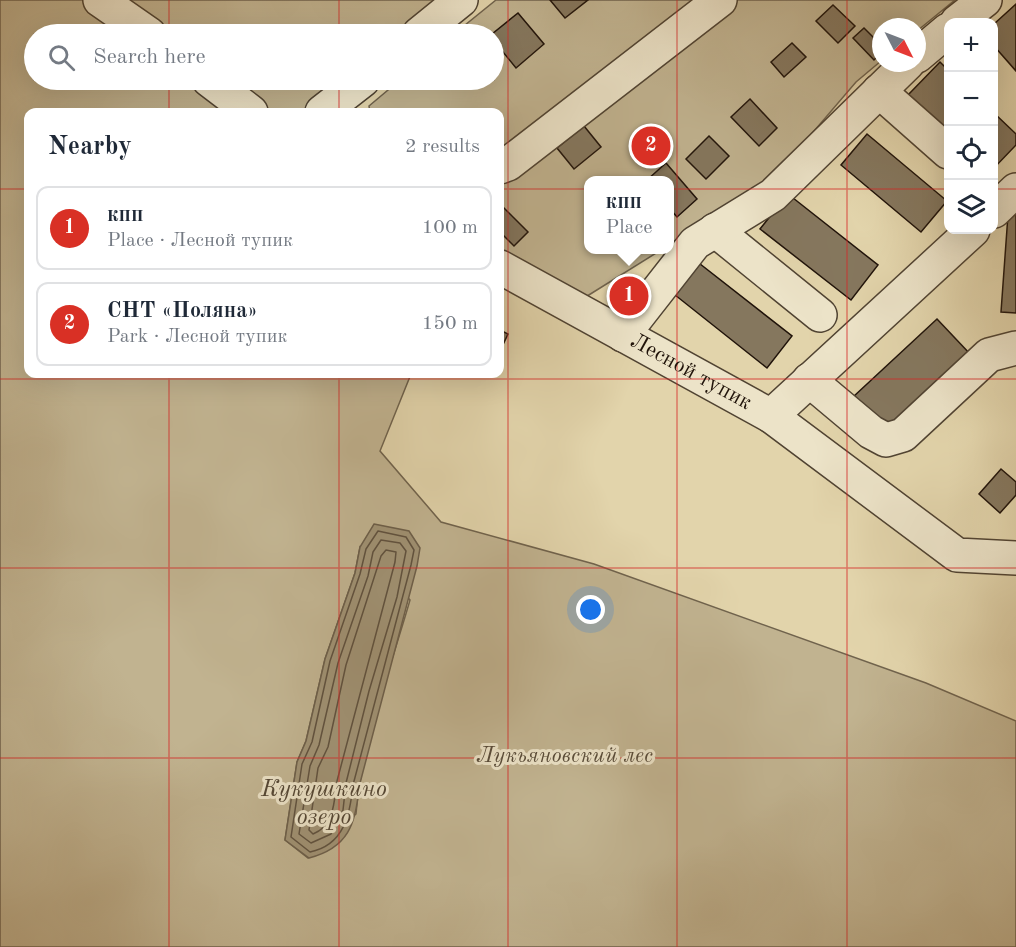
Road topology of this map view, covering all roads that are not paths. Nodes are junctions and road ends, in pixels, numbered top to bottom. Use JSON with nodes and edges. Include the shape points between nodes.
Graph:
{"nodes":[{"id":1,"x":100,"y":0,"type":"edge"},
{"id":2,"x":461,"y":0,"type":"edge"},
{"id":3,"x":720,"y":0,"type":"edge"},
{"id":4,"x":985,"y":0,"type":"edge"},
{"id":5,"x":962,"y":18,"type":"edge"},
{"id":6,"x":135,"y":24,"type":"edge"},
{"id":7,"x":431,"y":24,"type":"edge"},
{"id":8,"x":944,"y":33,"type":"edge"},
{"id":9,"x":926,"y":48,"type":"edge"},
{"id":10,"x":899,"y":72,"type":"edge"},
{"id":11,"x":223,"y":90,"type":"edge"},
{"id":12,"x":350,"y":90,"type":"edge"},
{"id":13,"x":879,"y":91,"type":"junction"},
{"id":14,"x":246,"y":108,"type":"edge"},
{"id":15,"x":327,"y":108,"type":"edge"},
{"id":16,"x":944,"y":148,"type":"edge"},
{"id":17,"x":504,"y":166,"type":"edge"},
{"id":18,"x":1016,"y":190,"type":"edge"},
{"id":19,"x":998,"y":206,"type":"edge"},
{"id":20,"x":715,"y":230,"type":"junction"},
{"id":21,"x":969,"y":234,"type":"edge"},
{"id":22,"x":504,"y":269,"type":"edge"},
{"id":23,"x":820,"y":315,"type":"dead end"},
{"id":24,"x":623,"y":335,"type":"junction"},
{"id":25,"x":1016,"y":348,"type":"edge"},
{"id":26,"x":809,"y":380,"type":"junction"},
{"id":27,"x":779,"y":421,"type":"junction"},
{"id":28,"x":1016,"y":558,"type":"edge"}],
"edges":[{"from":1,"to":6,"type":"street"},
{"from":2,"to":7,"type":"street"},
{"from":3,"to":17,"type":"street"},
{"from":4,"to":5,"type":"street"},
{"from":8,"to":9,"type":"street"},
{"from":10,"to":13,"type":"street"},
{"from":11,"to":14,"type":"street"},
{"from":12,"to":15,"type":"street"},
{"from":13,"to":16,"type":"street"},
{"from":13,"to":20,"type":"street","via":[[773,195]]},
{"from":18,"to":19,"type":"street"},
{"from":20,"to":23,"type":"street"},
{"from":20,"to":24,"type":"street","via":[[694,243]]},
{"from":21,"to":26,"type":"street"},
{"from":22,"to":24,"type":"street","name":"Лесной тупик"},
{"from":24,"to":27,"type":"street","name":"Лесной тупик"},
{"from":25,"to":26,"type":"street","via":[[989,355],[903,435],[886,440]]},
{"from":26,"to":27,"type":"street"},
{"from":27,"to":28,"type":"street","name":"Лесной тупик","via":[[957,555]]}]}
